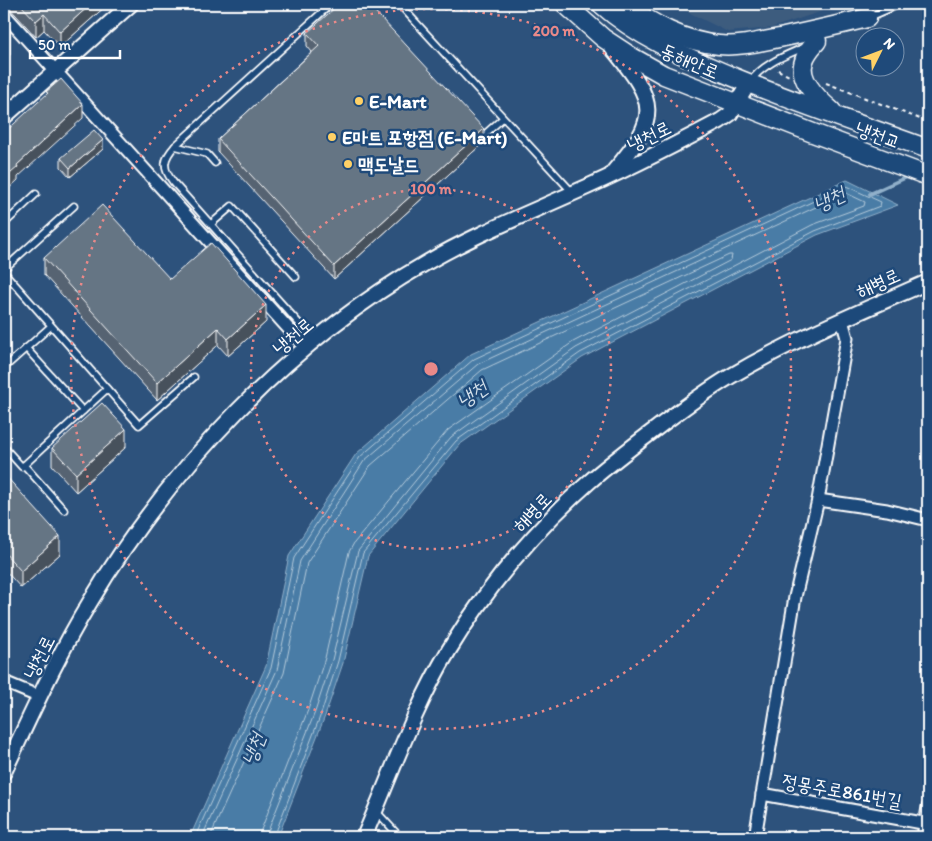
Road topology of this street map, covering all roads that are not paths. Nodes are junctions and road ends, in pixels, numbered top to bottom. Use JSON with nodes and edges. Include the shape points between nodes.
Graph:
{"nodes":[{"id":1,"x":131,"y":4,"type":"edge"},
{"id":2,"x":331,"y":4,"type":"edge"},
{"id":3,"x":399,"y":4,"type":"edge"},
{"id":4,"x":565,"y":4,"type":"edge"},
{"id":5,"x":601,"y":4,"type":"edge"},
{"id":6,"x":625,"y":4,"type":"edge"},
{"id":7,"x":900,"y":4,"type":"edge"},
{"id":8,"x":4,"y":14,"type":"edge"},
{"id":9,"x":867,"y":18,"type":"junction"},
{"id":10,"x":834,"y":34,"type":"dead end"},
{"id":11,"x":603,"y":38,"type":"junction"},
{"id":12,"x":821,"y":39,"type":"joint"},
{"id":13,"x":55,"y":70,"type":"junction"},
{"id":14,"x":749,"y":83,"type":"junction"},
{"id":15,"x":737,"y":104,"type":"junction"},
{"id":16,"x":4,"y":117,"type":"edge"},
{"id":17,"x":502,"y":118,"type":"junction"},
{"id":18,"x":843,"y":118,"type":"junction"},
{"id":19,"x":813,"y":133,"type":"joint"},
{"id":20,"x":485,"y":134,"type":"edge"},
{"id":21,"x":175,"y":146,"type":"junction"},
{"id":22,"x":928,"y":149,"type":"edge"},
{"id":23,"x":215,"y":163,"type":"dead end"},
{"id":24,"x":610,"y":176,"type":"junction"},
{"id":25,"x":928,"y":176,"type":"edge"},
{"id":26,"x":573,"y":193,"type":"junction"},
{"id":27,"x":36,"y":194,"type":"dead end"},
{"id":28,"x":74,"y":206,"type":"dead end"},
{"id":29,"x":4,"y":224,"type":"edge"},
{"id":30,"x":212,"y":224,"type":"junction"},
{"id":31,"x":4,"y":270,"type":"edge"},
{"id":32,"x":296,"y":276,"type":"dead end"},
{"id":33,"x":928,"y":282,"type":"edge"},
{"id":34,"x":842,"y":320,"type":"junction"},
{"id":35,"x":52,"y":326,"type":"junction"},
{"id":36,"x":311,"y":345,"type":"junction"},
{"id":37,"x":26,"y":348,"type":"junction"},
{"id":38,"x":4,"y":368,"type":"edge"},
{"id":39,"x":194,"y":377,"type":"dead end"},
{"id":40,"x":107,"y":389,"type":"junction"},
{"id":41,"x":83,"y":411,"type":"junction"},
{"id":42,"x":4,"y":447,"type":"edge"},
{"id":43,"x":24,"y":465,"type":"junction"},
{"id":44,"x":818,"y":500,"type":"junction"},
{"id":45,"x":64,"y":510,"type":"dead end"},
{"id":46,"x":928,"y":520,"type":"edge"},
{"id":47,"x":789,"y":632,"type":"joint"},
{"id":48,"x":4,"y":682,"type":"edge"},
{"id":49,"x":40,"y":697,"type":"junction"},
{"id":50,"x":4,"y":772,"type":"edge"},
{"id":51,"x":762,"y":794,"type":"junction"},
{"id":52,"x":928,"y":806,"type":"edge"},
{"id":53,"x":375,"y":811,"type":"junction"},
{"id":54,"x":927,"y":824,"type":"edge"},
{"id":55,"x":364,"y":837,"type":"edge"},
{"id":56,"x":400,"y":837,"type":"edge"},
{"id":57,"x":755,"y":837,"type":"edge"},
{"id":58,"x":923,"y":837,"type":"edge"}],
"edges":[{"from":1,"to":13,"type":"street"},
{"from":2,"to":21,"type":"lane"},
{"from":3,"to":17,"type":"lane"},
{"from":4,"to":11,"type":"main road","name":"동해안로"},
{"from":5,"to":14,"type":"main road","name":"동해안로","via":[[624,23],[662,46]]},
{"from":6,"to":9,"type":"main road","via":[[679,35],[721,46],[753,43]]},
{"from":7,"to":9,"type":"lane"},
{"from":8,"to":13,"type":"street"},
{"from":9,"to":10,"type":"lane"},
{"from":11,"to":15,"type":"main road","name":"동해안로","via":[[664,75]]},
{"from":11,"to":24,"type":"street","via":[[642,88],[648,113],[637,141]]},
{"from":12,"to":14,"type":"lane","via":[[768,64]]},
{"from":12,"to":18,"type":"main road","via":[[807,54],[802,70],[817,97]]},
{"from":13,"to":16,"type":"street"},
{"from":13,"to":36,"type":"street"},
{"from":14,"to":15,"type":"street","name":"냉천로"},
{"from":14,"to":18,"type":"main road","name":"동해안로"},
{"from":15,"to":19,"type":"main road","name":"동해안로"},
{"from":15,"to":24,"type":"street","name":"냉천로","via":[[720,122]]},
{"from":17,"to":20,"type":"lane"},
{"from":17,"to":26,"type":"lane"},
{"from":18,"to":22,"type":"main road","name":"냉천교"},
{"from":19,"to":25,"type":"main road","name":"냉천교"},
{"from":21,"to":23,"type":"lane","via":[[207,154]]},
{"from":21,"to":30,"type":"lane","via":[[166,157],[165,170],[172,182]]},
{"from":24,"to":26,"type":"street","name":"냉천로"},
{"from":26,"to":36,"type":"street","name":"냉천로","via":[[428,261],[376,295]]},
{"from":27,"to":29,"type":"lane"},
{"from":28,"to":31,"type":"lane"},
{"from":30,"to":32,"type":"lane","via":[[232,206]]},
{"from":30,"to":36,"type":"lane"},
{"from":31,"to":35,"type":"lane"},
{"from":33,"to":34,"type":"street","name":"해병로"},
{"from":34,"to":44,"type":"street","name":"해병로","via":[[847,338]]},
{"from":34,"to":53,"type":"street","name":"해병로","via":[[731,376],[694,400],[590,481],[546,524],[498,579],[449,650],[424,697]]},
{"from":35,"to":37,"type":"lane"},
{"from":35,"to":40,"type":"lane"},
{"from":36,"to":49,"type":"street","name":"냉천로","via":[[257,392],[159,500],[90,601]]},
{"from":37,"to":38,"type":"lane"},
{"from":37,"to":41,"type":"lane"},
{"from":39,"to":40,"type":"lane","via":[[139,425]]},
{"from":40,"to":41,"type":"lane"},
{"from":41,"to":43,"type":"lane"},
{"from":42,"to":43,"type":"lane","via":[[22,467]]},
{"from":43,"to":45,"type":"lane"},
{"from":44,"to":46,"type":"street","via":[[887,510]]},
{"from":44,"to":47,"type":"street","name":"해병로"},
{"from":47,"to":51,"type":"street","name":"정몽주로861번길"},
{"from":48,"to":49,"type":"street"},
{"from":49,"to":50,"type":"street","name":"냉천로"},
{"from":51,"to":54,"type":"street","name":"정몽주로861번길"},
{"from":51,"to":57,"type":"street"},
{"from":52,"to":54,"type":"street"},
{"from":53,"to":55,"type":"street","name":"해병로"},
{"from":53,"to":56,"type":"lane"},
{"from":54,"to":58,"type":"street"}]}
